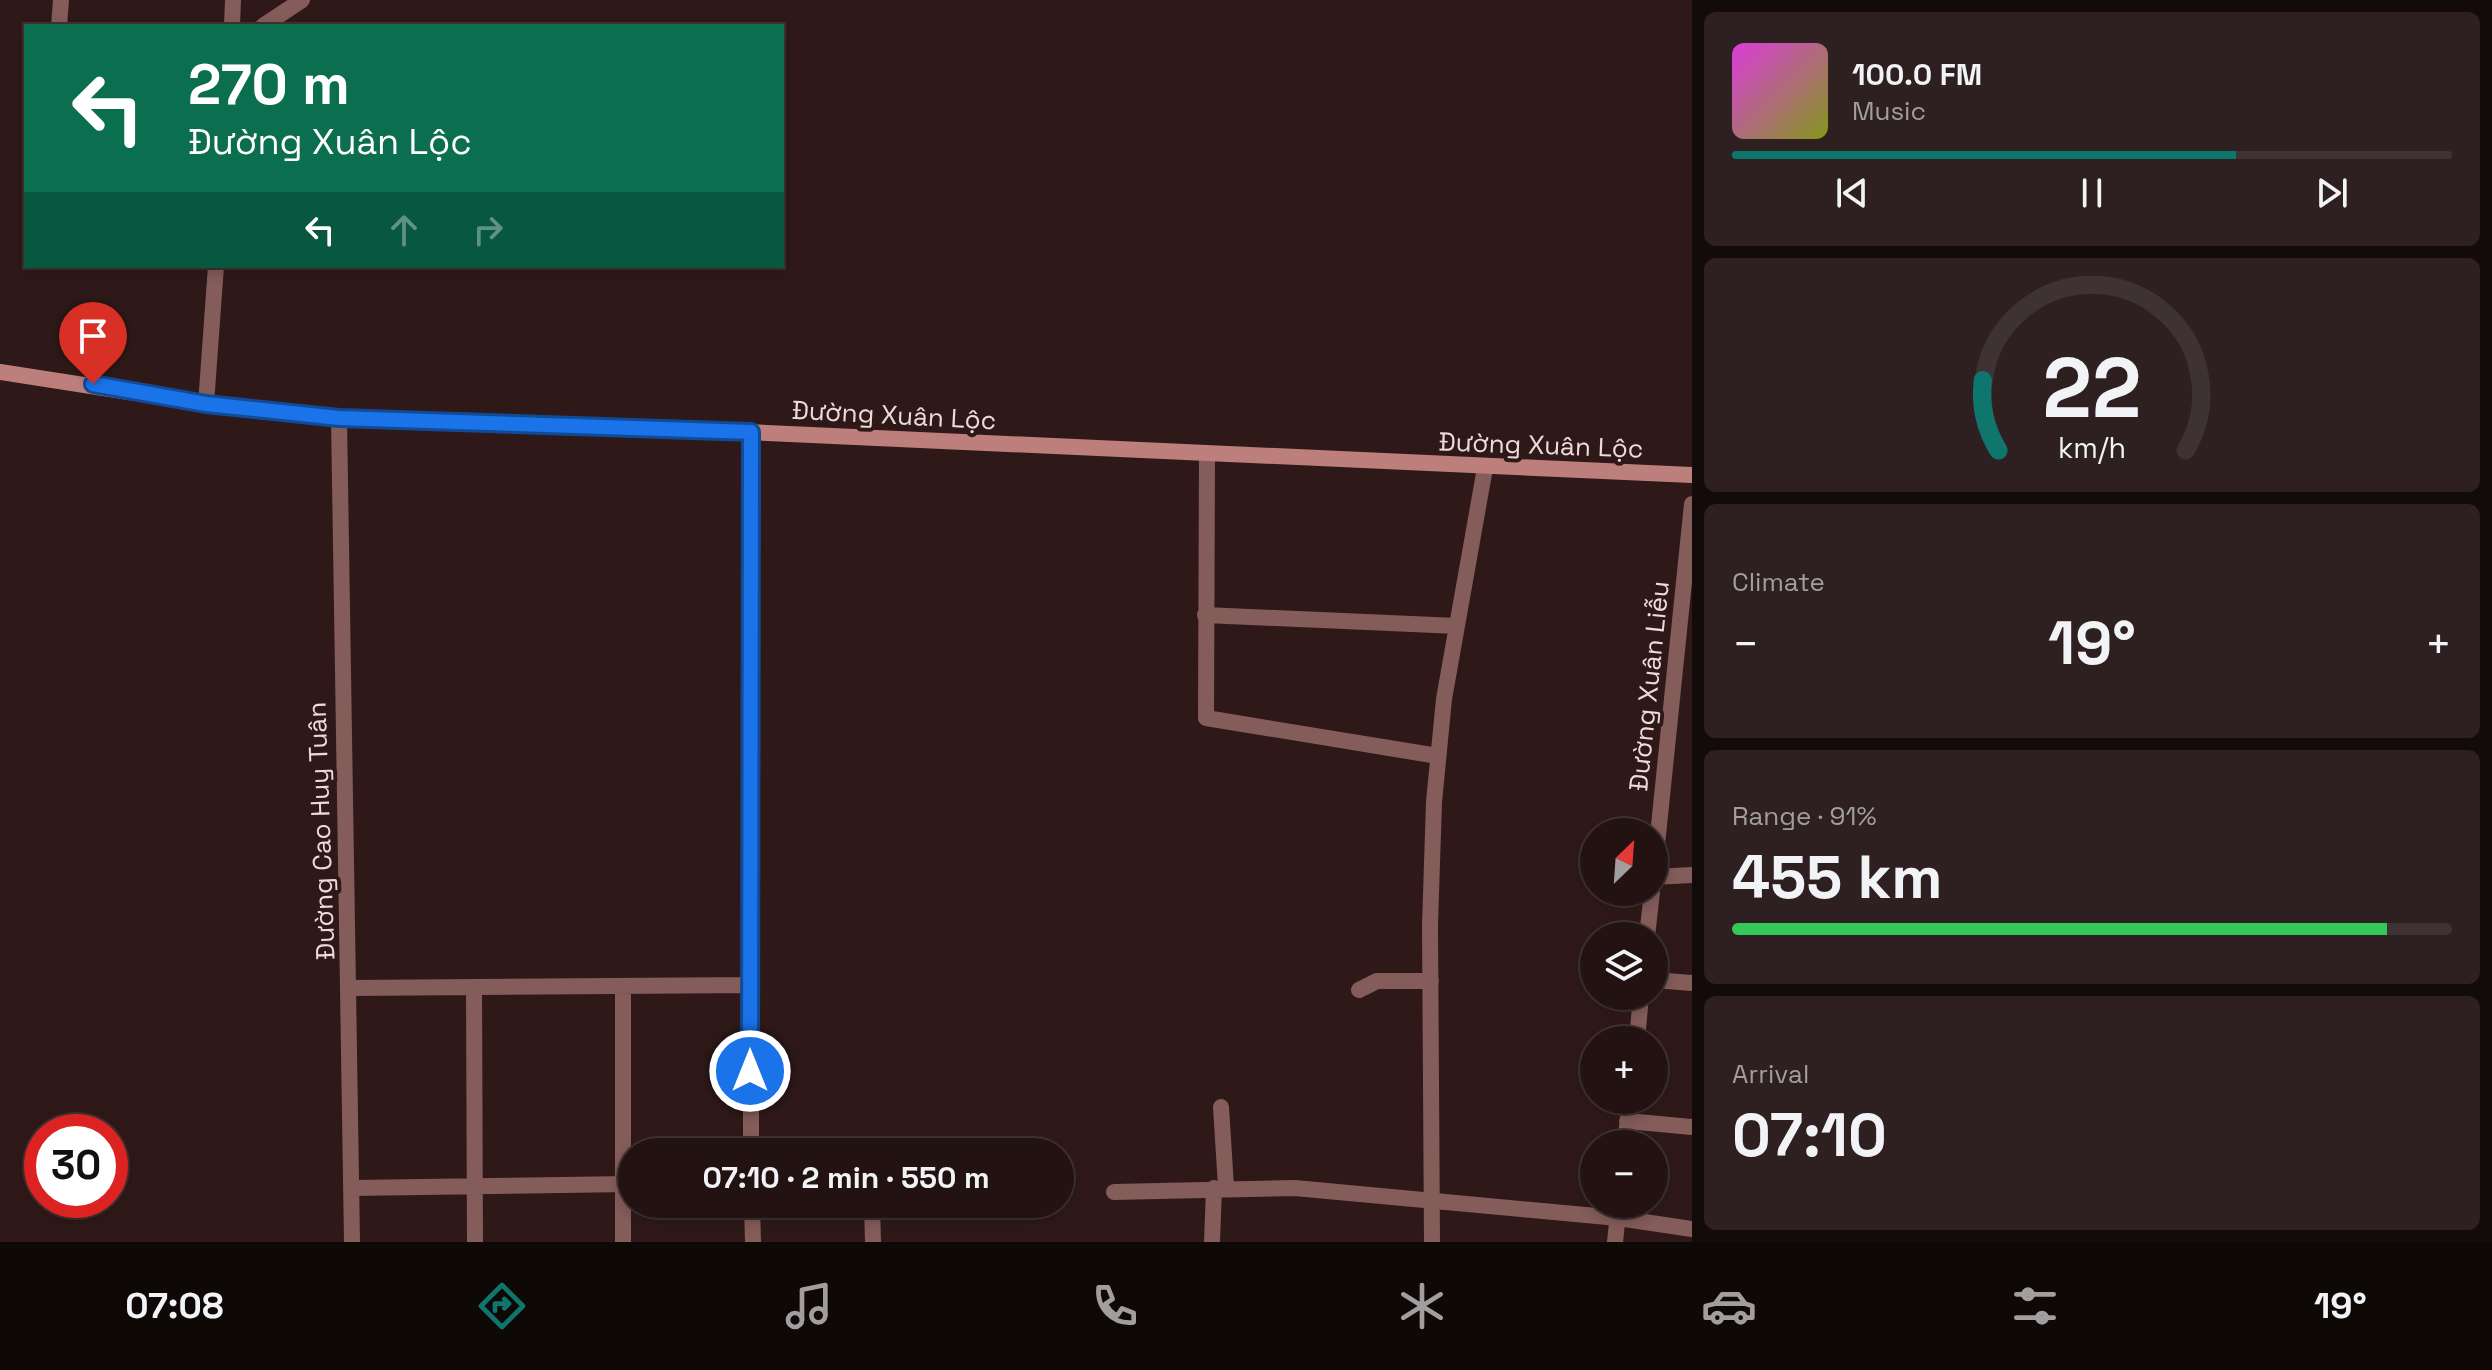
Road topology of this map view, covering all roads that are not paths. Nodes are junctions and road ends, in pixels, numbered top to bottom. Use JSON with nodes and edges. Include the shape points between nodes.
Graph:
{"nodes":[{"id":1,"x":61,"y":0,"type":"edge"},
{"id":2,"x":233,"y":0,"type":"edge"},
{"id":3,"x":302,"y":0,"type":"edge"},
{"id":4,"x":59,"y":24,"type":"edge"},
{"id":5,"x":232,"y":24,"type":"edge"},
{"id":6,"x":266,"y":24,"type":"edge"},
{"id":7,"x":216,"y":268,"type":"edge"},
{"id":8,"x":0,"y":372,"type":"edge"},
{"id":9,"x":206,"y":404,"type":"junction"},
{"id":10,"x":339,"y":418,"type":"junction"},
{"id":11,"x":751,"y":432,"type":"junction"},
{"id":12,"x":1207,"y":455,"type":"junction"},
{"id":13,"x":1485,"y":468,"type":"junction"},
{"id":14,"x":1692,"y":475,"type":"edge"},
{"id":15,"x":1692,"y":504,"type":"edge"},
{"id":16,"x":1205,"y":615,"type":"junction"},
{"id":17,"x":1457,"y":626,"type":"junction"},
{"id":18,"x":1438,"y":756,"type":"junction"},
{"id":19,"x":1660,"y":818,"type":"edge"},
{"id":20,"x":1668,"y":875,"type":"edge"},
{"id":21,"x":1692,"y":875,"type":"edge"},
{"id":22,"x":1431,"y":981,"type":"junction"},
{"id":23,"x":1668,"y":981,"type":"edge"},
{"id":24,"x":1692,"y":983,"type":"edge"},
{"id":25,"x":751,"y":985,"type":"junction"},
{"id":26,"x":623,"y":986,"type":"junction"},
{"id":27,"x":474,"y":987,"type":"junction"},
{"id":28,"x":350,"y":988,"type":"junction"},
{"id":29,"x":1359,"y":990,"type":"dead end"},
{"id":30,"x":1221,"y":1107,"type":"dead end"},
{"id":31,"x":1628,"y":1114,"type":"edge"},
{"id":32,"x":1627,"y":1121,"type":"junction"},
{"id":33,"x":1692,"y":1127,"type":"edge"},
{"id":34,"x":1626,"y":1130,"type":"edge"},
{"id":35,"x":626,"y":1138,"type":"edge"},
{"id":36,"x":751,"y":1138,"type":"edge"},
{"id":37,"x":618,"y":1184,"type":"edge"},
{"id":38,"x":475,"y":1185,"type":"junction"},
{"id":39,"x":352,"y":1188,"type":"junction"},
{"id":40,"x":1220,"y":1188,"type":"junction"},
{"id":41,"x":1114,"y":1192,"type":"dead end"},
{"id":42,"x":1434,"y":1202,"type":"junction"},
{"id":43,"x":1580,"y":1209,"type":"edge"},
{"id":44,"x":625,"y":1218,"type":"edge"},
{"id":45,"x":752,"y":1218,"type":"edge"},
{"id":46,"x":872,"y":1218,"type":"edge"},
{"id":47,"x":1617,"y":1218,"type":"edge"},
{"id":48,"x":1647,"y":1218,"type":"edge"},
{"id":49,"x":1692,"y":1229,"type":"edge"},
{"id":50,"x":352,"y":1242,"type":"edge"},
{"id":51,"x":475,"y":1242,"type":"edge"},
{"id":52,"x":623,"y":1242,"type":"edge"},
{"id":53,"x":753,"y":1242,"type":"edge"},
{"id":54,"x":873,"y":1242,"type":"edge"},
{"id":55,"x":1212,"y":1242,"type":"edge"},
{"id":56,"x":1432,"y":1242,"type":"edge"},
{"id":57,"x":1615,"y":1242,"type":"edge"}],
"edges":[{"from":1,"to":4,"type":"street"},
{"from":2,"to":5,"type":"street"},
{"from":3,"to":6,"type":"street"},
{"from":7,"to":9,"type":"street"},
{"from":8,"to":9,"type":"street","name":"Đường Xuân Lộc"},
{"from":9,"to":10,"type":"street","name":"Đường Xuân Lộc"},
{"from":10,"to":11,"type":"street","name":"Đường Xuân Lộc"},
{"from":10,"to":28,"type":"street","name":"Đường Cao Huy Tuân"},
{"from":11,"to":12,"type":"street","name":"Đường Xuân Lộc"},
{"from":11,"to":25,"type":"street"},
{"from":12,"to":13,"type":"street","name":"Đường Xuân Lộc"},
{"from":12,"to":16,"type":"street"},
{"from":13,"to":14,"type":"street","name":"Đường Xuân Lộc"},
{"from":13,"to":17,"type":"street"},
{"from":15,"to":19,"type":"street","name":"Đường Xuân Liễu"},
{"from":16,"to":17,"type":"street"},
{"from":16,"to":18,"type":"street","via":[[1206,718]]},
{"from":17,"to":18,"type":"street"},
{"from":18,"to":22,"type":"street"},
{"from":20,"to":21,"type":"street"},
{"from":22,"to":29,"type":"street","via":[[1377,981]]},
{"from":22,"to":42,"type":"street"},
{"from":23,"to":24,"type":"street"},
{"from":25,"to":26,"type":"street"},
{"from":25,"to":36,"type":"street"},
{"from":26,"to":27,"type":"street"},
{"from":26,"to":35,"type":"street"},
{"from":27,"to":28,"type":"street"},
{"from":27,"to":38,"type":"street"},
{"from":28,"to":39,"type":"street","name":"Đường Cao Huy Tuân"},
{"from":30,"to":40,"type":"street"},
{"from":31,"to":32,"type":"street"},
{"from":32,"to":33,"type":"street"},
{"from":32,"to":34,"type":"street"},
{"from":37,"to":38,"type":"street"},
{"from":38,"to":39,"type":"street"},
{"from":38,"to":51,"type":"street"},
{"from":39,"to":50,"type":"street","name":"Đường Cao Huy Tuân"},
{"from":40,"to":41,"type":"street"},
{"from":40,"to":42,"type":"street","via":[[1295,1188]]},
{"from":40,"to":55,"type":"street"},
{"from":42,"to":43,"type":"street"},
{"from":42,"to":56,"type":"street"},
{"from":44,"to":52,"type":"street"},
{"from":45,"to":53,"type":"street"},
{"from":46,"to":54,"type":"street"},
{"from":47,"to":57,"type":"street"},
{"from":48,"to":49,"type":"street"}]}
